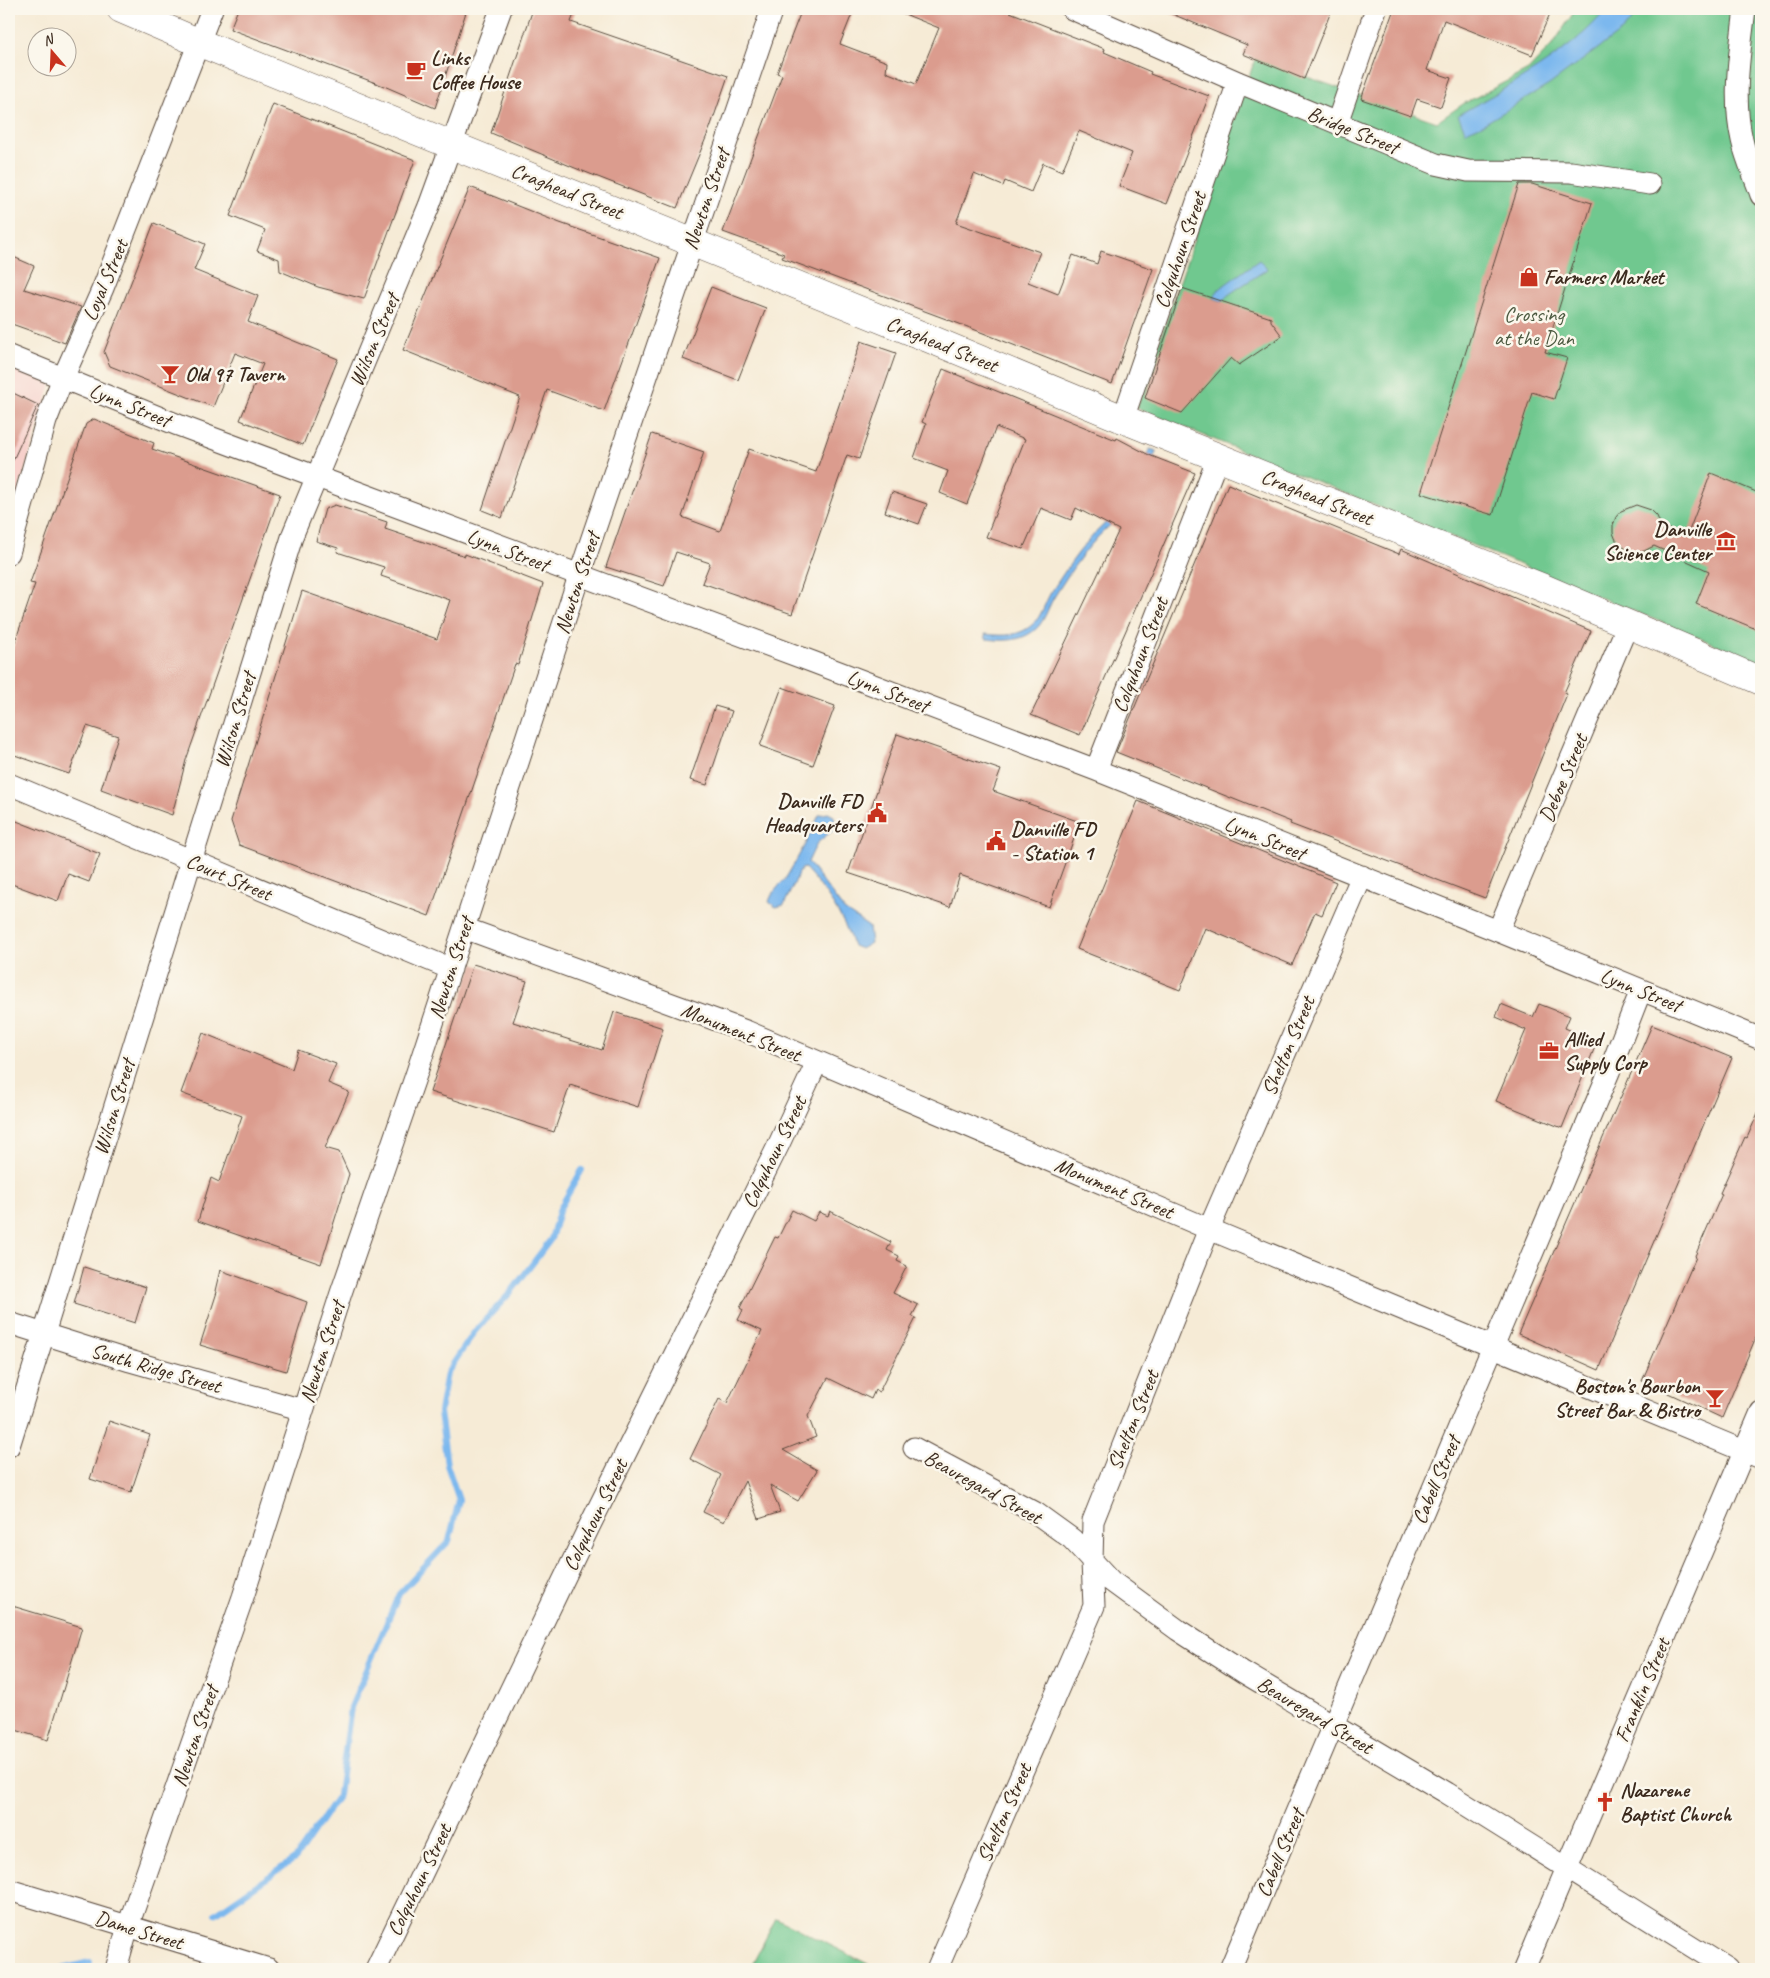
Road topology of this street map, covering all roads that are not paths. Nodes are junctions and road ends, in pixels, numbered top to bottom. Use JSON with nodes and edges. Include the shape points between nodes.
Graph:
{"nodes":[{"id":1,"x":121,"y":9,"type":"edge"},
{"id":2,"x":212,"y":9,"type":"edge"},
{"id":3,"x":501,"y":9,"type":"edge"},
{"id":4,"x":772,"y":9,"type":"edge"},
{"id":5,"x":1072,"y":9,"type":"edge"},
{"id":6,"x":1376,"y":9,"type":"edge"},
{"id":7,"x":1745,"y":9,"type":"edge"},
{"id":8,"x":200,"y":43,"type":"junction"},
{"id":9,"x":1238,"y":82,"type":"junction"},
{"id":10,"x":1336,"y":123,"type":"junction"},
{"id":11,"x":452,"y":144,"type":"junction"},
{"id":12,"x":1650,"y":184,"type":"dead end"},
{"id":13,"x":1761,"y":195,"type":"edge"},
{"id":14,"x":691,"y":243,"type":"junction"},
{"id":15,"x":9,"y":356,"type":"edge"},
{"id":16,"x":63,"y":378,"type":"junction"},
{"id":17,"x":1122,"y":419,"type":"junction"},
{"id":18,"x":1218,"y":457,"type":"junction"},
{"id":19,"x":317,"y":478,"type":"junction"},
{"id":20,"x":9,"y":554,"type":"edge"},
{"id":21,"x":579,"y":576,"type":"junction"},
{"id":22,"x":1628,"y":624,"type":"junction"},
{"id":23,"x":1761,"y":682,"type":"edge"},
{"id":24,"x":1096,"y":770,"type":"junction"},
{"id":25,"x":9,"y":784,"type":"edge"},
{"id":26,"x":192,"y":861,"type":"junction"},
{"id":27,"x":1362,"y":876,"type":"junction"},
{"id":28,"x":464,"y":928,"type":"junction"},
{"id":29,"x":1498,"y":931,"type":"junction"},
{"id":30,"x":450,"y":969,"type":"junction"},
{"id":31,"x":1641,"y":990,"type":"junction"},
{"id":32,"x":1761,"y":1040,"type":"edge"},
{"id":33,"x":817,"y":1062,"type":"junction"},
{"id":34,"x":1209,"y":1229,"type":"junction"},
{"id":35,"x":9,"y":1323,"type":"edge"},
{"id":36,"x":44,"y":1334,"type":"junction"},
{"id":37,"x":1492,"y":1347,"type":"junction"},
{"id":38,"x":303,"y":1410,"type":"junction"},
{"id":39,"x":1761,"y":1412,"type":"edge"},
{"id":40,"x":9,"y":1446,"type":"edge"},
{"id":41,"x":914,"y":1448,"type":"dead end"},
{"id":42,"x":1753,"y":1454,"type":"edge"},
{"id":43,"x":1092,"y":1562,"type":"junction"},
{"id":44,"x":1333,"y":1726,"type":"junction"},
{"id":45,"x":1566,"y":1869,"type":"junction"},
{"id":46,"x":9,"y":1890,"type":"edge"},
{"id":47,"x":128,"y":1926,"type":"junction"},
{"id":48,"x":116,"y":1969,"type":"edge"},
{"id":49,"x":269,"y":1969,"type":"edge"},
{"id":50,"x":376,"y":1969,"type":"edge"},
{"id":51,"x":936,"y":1969,"type":"edge"},
{"id":52,"x":1230,"y":1969,"type":"edge"},
{"id":53,"x":1524,"y":1969,"type":"edge"},
{"id":54,"x":1728,"y":1969,"type":"edge"}],
"edges":[{"from":1,"to":8,"type":"main road","name":"Craghead Street"},
{"from":2,"to":8,"type":"street","name":"Loyal Street"},
{"from":3,"to":11,"type":"street","name":"Wilson Street"},
{"from":4,"to":14,"type":"street","name":"Newton Street"},
{"from":5,"to":9,"type":"street","name":"Bridge Street"},
{"from":6,"to":10,"type":"street"},
{"from":7,"to":13,"type":"street","via":[[1738,64],[1739,121],[1742,141]]},
{"from":8,"to":11,"type":"main road","name":"Craghead Street"},
{"from":8,"to":16,"type":"street","name":"Loyal Street","via":[[103,288]]},
{"from":9,"to":10,"type":"street","name":"Bridge Street"},
{"from":9,"to":17,"type":"street","name":"Colquhoun Street"},
{"from":10,"to":12,"type":"street","name":"Bridge Street","via":[[1436,164],[1468,172],[1570,172]]},
{"from":11,"to":14,"type":"main road","name":"Craghead Street"},
{"from":11,"to":19,"type":"street","name":"Wilson Street"},
{"from":14,"to":17,"type":"main road","name":"Craghead Street"},
{"from":14,"to":21,"type":"street","name":"Newton Street"},
{"from":15,"to":16,"type":"street","name":"Lynn Street"},
{"from":16,"to":19,"type":"street","name":"Lynn Street","via":[[178,426]]},
{"from":16,"to":20,"type":"street","name":"Loyal Street","via":[[46,421]]},
{"from":17,"to":18,"type":"main road","name":"Craghead Street"},
{"from":18,"to":22,"type":"main road","name":"Craghead Street"},
{"from":18,"to":24,"type":"street","name":"Colquhoun Street"},
{"from":19,"to":21,"type":"street","name":"Lynn Street"},
{"from":19,"to":26,"type":"street","name":"Wilson Street","via":[[293,534]]},
{"from":21,"to":24,"type":"street","name":"Lynn Street"},
{"from":21,"to":28,"type":"street","name":"Newton Street"},
{"from":22,"to":23,"type":"main road","name":"Craghead Street"},
{"from":22,"to":29,"type":"street","name":"Deboe Street"},
{"from":24,"to":27,"type":"street","name":"Lynn Street"},
{"from":25,"to":26,"type":"street","name":"Court Street"},
{"from":26,"to":30,"type":"street","name":"Court Street"},
{"from":26,"to":36,"type":"street","name":"Wilson Street"},
{"from":27,"to":29,"type":"street","name":"Lynn Street"},
{"from":27,"to":34,"type":"street","name":"Shelton Street"},
{"from":28,"to":30,"type":"street","name":"Newton Street"},
{"from":28,"to":33,"type":"street","name":"Monument Street","via":[[746,1031]]},
{"from":29,"to":31,"type":"street","name":"Lynn Street"},
{"from":30,"to":38,"type":"street","name":"Newton Street"},
{"from":31,"to":32,"type":"street","name":"Lynn Street"},
{"from":31,"to":37,"type":"street","name":"Cabell Street"},
{"from":33,"to":34,"type":"street","name":"Monument Street"},
{"from":33,"to":50,"type":"street","name":"Colquhoun Street"},
{"from":34,"to":37,"type":"street","name":"Monument Street"},
{"from":34,"to":43,"type":"street","name":"Shelton Street","via":[[1093,1521]]},
{"from":35,"to":36,"type":"street","name":"South Ridge Street"},
{"from":36,"to":38,"type":"street","name":"South Ridge Street"},
{"from":36,"to":40,"type":"street","name":"Wilson Street"},
{"from":37,"to":42,"type":"street","name":"Monument Street"},
{"from":37,"to":44,"type":"street","name":"Cabell Street"},
{"from":38,"to":47,"type":"street","name":"Newton Street","via":[[243,1597]]},
{"from":39,"to":42,"type":"street","name":"Franklin Street"},
{"from":41,"to":43,"type":"street","name":"Beauregard Street","via":[[1036,1513],[1072,1539]]},
{"from":42,"to":45,"type":"street","name":"Franklin Street"},
{"from":43,"to":44,"type":"street","name":"Beauregard Street","via":[[1111,1581],[1178,1630]]},
{"from":43,"to":51,"type":"street","name":"Shelton Street","via":[[1094,1606]]},
{"from":44,"to":45,"type":"street","name":"Beauregard Street","via":[[1447,1793]]},
{"from":44,"to":52,"type":"street","name":"Cabell Street"},
{"from":45,"to":53,"type":"street","name":"Franklin Street"},
{"from":45,"to":54,"type":"street","name":"Beauregard Street"},
{"from":46,"to":47,"type":"street","name":"Dame Street"},
{"from":47,"to":48,"type":"street","name":"Newton Street"},
{"from":47,"to":49,"type":"street","name":"Dame Street"}]}
